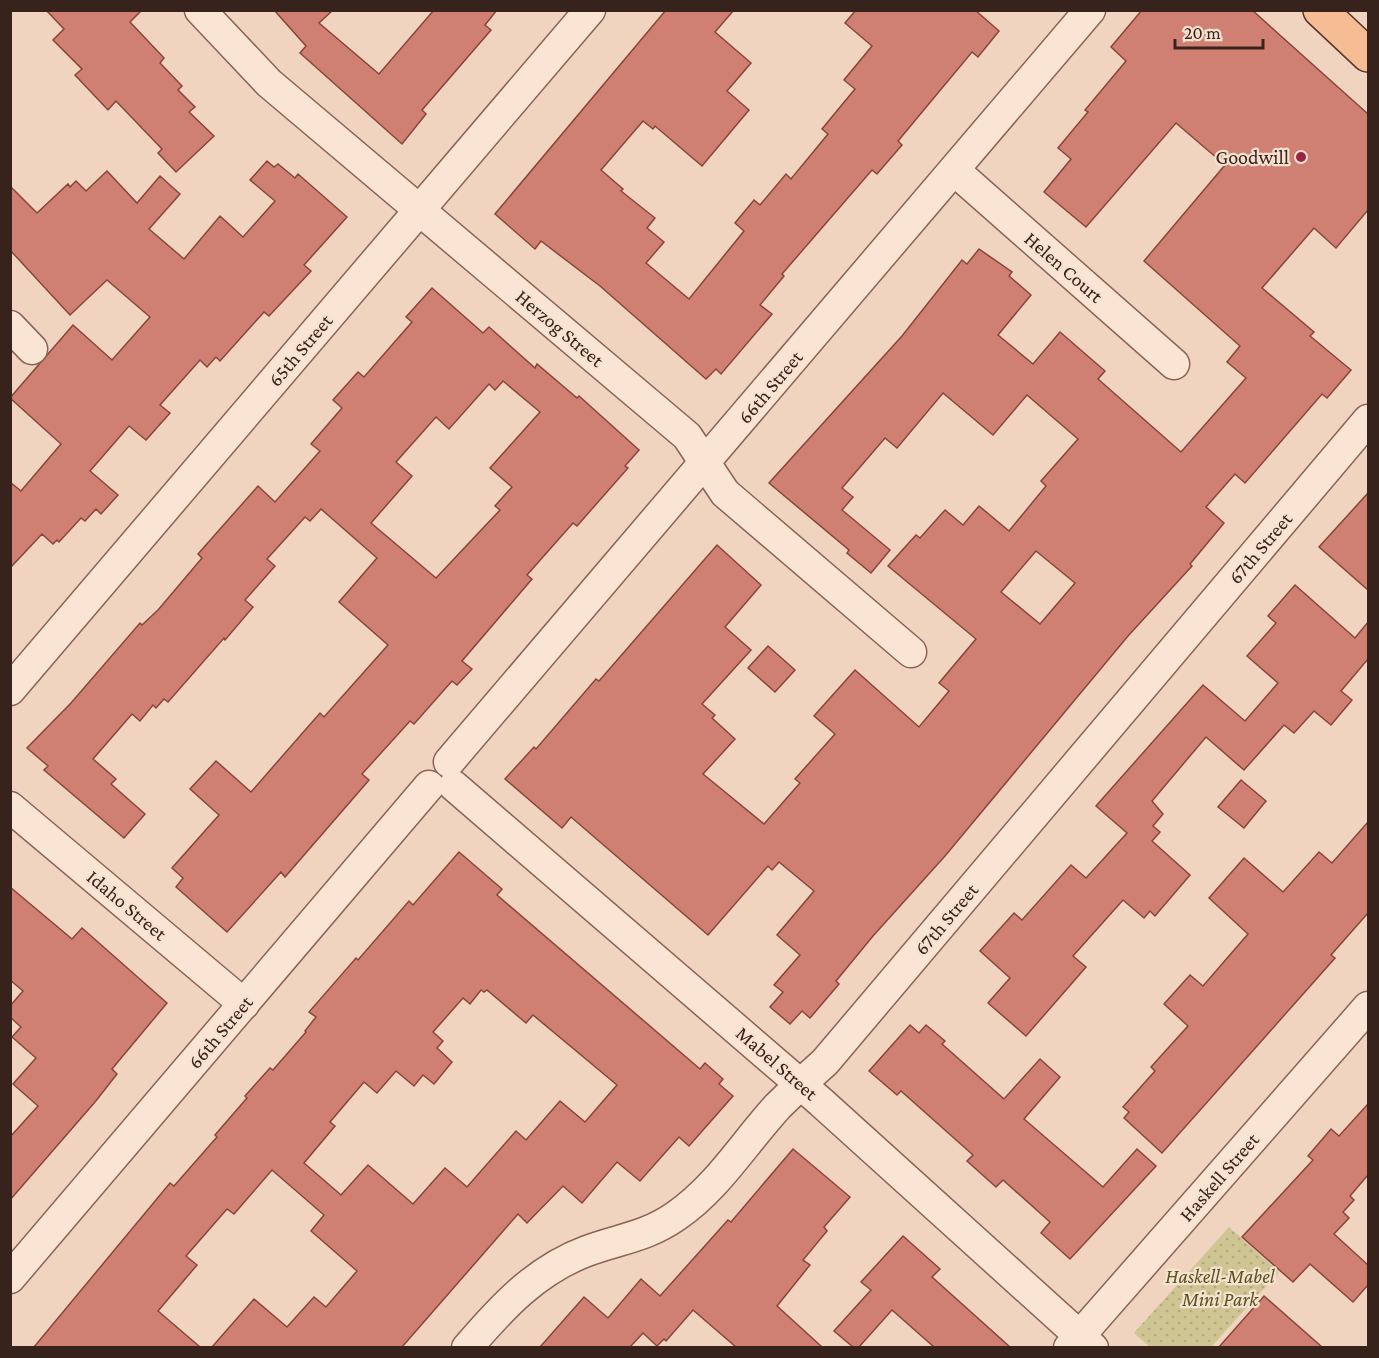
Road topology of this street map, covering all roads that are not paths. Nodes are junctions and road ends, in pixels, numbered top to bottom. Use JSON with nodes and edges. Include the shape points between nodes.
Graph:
{"nodes":[{"id":1,"x":200,"y":10,"type":"edge"},
{"id":2,"x":590,"y":10,"type":"edge"},
{"id":3,"x":1090,"y":10,"type":"edge"},
{"id":4,"x":1320,"y":10,"type":"edge"},
{"id":5,"x":1368,"y":55,"type":"edge"},
{"id":6,"x":954,"y":170,"type":"junction"},
{"id":7,"x":421,"y":210,"type":"junction"},
{"id":8,"x":10,"y":326,"type":"edge"},
{"id":9,"x":32,"y":349,"type":"dead end"},
{"id":10,"x":1174,"y":364,"type":"dead end"},
{"id":11,"x":1368,"y":420,"type":"edge"},
{"id":12,"x":705,"y":464,"type":"junction"},
{"id":13,"x":911,"y":652,"type":"dead end"},
{"id":14,"x":10,"y":690,"type":"edge"},
{"id":15,"x":444,"y":778,"type":"junction"},
{"id":16,"x":10,"y":807,"type":"edge"},
{"id":17,"x":244,"y":1004,"type":"junction"},
{"id":18,"x":1368,"y":1007,"type":"edge"},
{"id":19,"x":801,"y":1084,"type":"junction"},
{"id":20,"x":12,"y":1274,"type":"edge"},
{"id":21,"x":1081,"y":1344,"type":"edge"},
{"id":22,"x":467,"y":1347,"type":"edge"}],
"edges":[{"from":1,"to":7,"type":"street","name":"Herzog Street","via":[[269,83]]},
{"from":2,"to":7,"type":"street","name":"65th Street"},
{"from":3,"to":6,"type":"street","name":"66th Street"},
{"from":4,"to":5,"type":"main road"},
{"from":6,"to":10,"type":"street","name":"Helen Court"},
{"from":6,"to":12,"type":"street","name":"66th Street"},
{"from":7,"to":12,"type":"street","name":"Herzog Street","via":[[687,436]]},
{"from":7,"to":14,"type":"street","name":"65th Street"},
{"from":8,"to":9,"type":"street"},
{"from":11,"to":19,"type":"street","name":"67th Street","via":[[825,1062]]},
{"from":12,"to":13,"type":"street","name":"Herzog Street","via":[[725,493]]},
{"from":12,"to":15,"type":"street","name":"66th Street"},
{"from":15,"to":17,"type":"street","name":"66th Street"},
{"from":15,"to":19,"type":"street","name":"Mabel Street"},
{"from":16,"to":17,"type":"street","name":"Idaho Street"},
{"from":17,"to":20,"type":"street","name":"66th Street"},
{"from":18,"to":21,"type":"street","name":"Haskell Street"},
{"from":19,"to":21,"type":"street","name":"Mabel Street"},
{"from":19,"to":22,"type":"street","name":"67th Street","via":[[707,1191],[643,1236],[587,1251],[530,1282],[504,1304]]}]}
